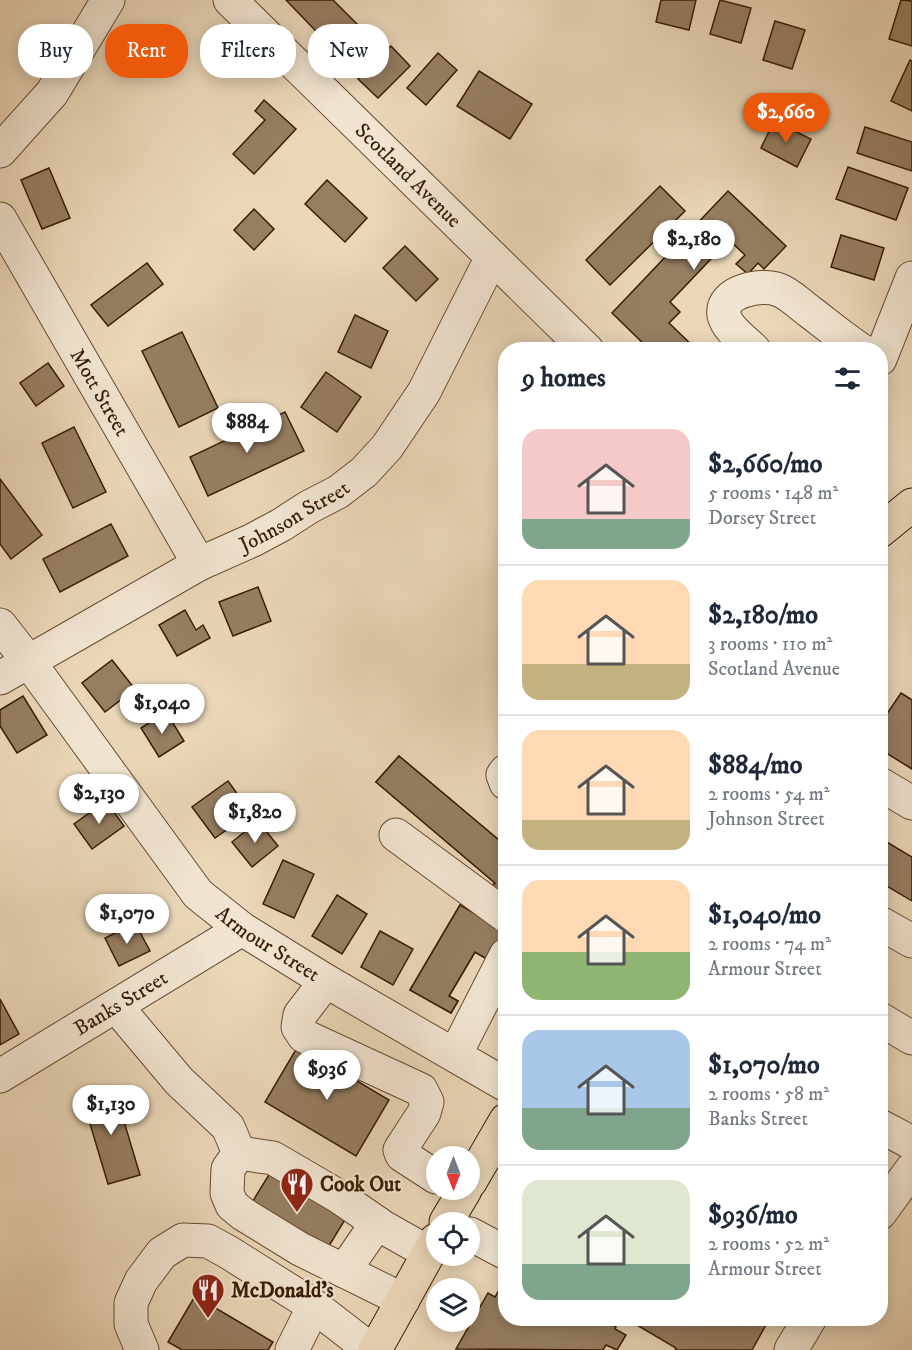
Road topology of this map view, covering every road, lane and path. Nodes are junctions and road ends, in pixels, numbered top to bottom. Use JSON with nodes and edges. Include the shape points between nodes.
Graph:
{"nodes":[{"id":1,"x":108,"y":0,"type":"edge"},
{"id":2,"x":230,"y":0,"type":"edge"},
{"id":3,"x":0,"y":151,"type":"edge"},
{"id":4,"x":0,"y":219,"type":"edge"},
{"id":5,"x":492,"y":257,"type":"junction"},
{"id":6,"x":912,"y":279,"type":"edge"},
{"id":7,"x":579,"y":342,"type":"edge"},
{"id":8,"x":746,"y":342,"type":"edge"},
{"id":9,"x":847,"y":342,"type":"edge"},
{"id":10,"x":887,"y":342,"type":"edge"},
{"id":11,"x":912,"y":346,"type":"edge"},
{"id":12,"x":912,"y":506,"type":"edge"},
{"id":13,"x":888,"y":525,"type":"edge"},
{"id":14,"x":199,"y":564,"type":"junction"},
{"id":15,"x":0,"y":625,"type":"edge"},
{"id":16,"x":29,"y":662,"type":"junction"},
{"id":17,"x":0,"y":678,"type":"edge"},
{"id":18,"x":888,"y":789,"type":"edge"},
{"id":19,"x":912,"y":803,"type":"edge"},
{"id":20,"x":396,"y":835,"type":"dead end"},
{"id":21,"x":498,"y":910,"type":"edge"},
{"id":22,"x":888,"y":928,"type":"edge"},
{"id":23,"x":242,"y":929,"type":"junction"},
{"id":24,"x":912,"y":941,"type":"edge"},
{"id":25,"x":498,"y":971,"type":"edge"},
{"id":26,"x":326,"y":981,"type":"junction"},
{"id":27,"x":116,"y":1006,"type":"junction"},
{"id":28,"x":888,"y":1024,"type":"edge"},
{"id":29,"x":912,"y":1038,"type":"edge"},
{"id":30,"x":455,"y":1055,"type":"junction"},
{"id":31,"x":0,"y":1076,"type":"edge"},
{"id":32,"x":498,"y":1080,"type":"edge"},
{"id":33,"x":888,"y":1130,"type":"edge"},
{"id":34,"x":498,"y":1135,"type":"edge"},
{"id":35,"x":912,"y":1143,"type":"edge"},
{"id":36,"x":239,"y":1153,"type":"junction"},
{"id":37,"x":480,"y":1162,"type":"edge"},
{"id":38,"x":912,"y":1169,"type":"edge"},
{"id":39,"x":426,"y":1176,"type":"edge"},
{"id":40,"x":888,"y":1203,"type":"edge"},
{"id":41,"x":377,"y":1223,"type":"junction"},
{"id":42,"x":480,"y":1239,"type":"edge"},
{"id":43,"x":426,"y":1243,"type":"edge"},
{"id":44,"x":498,"y":1249,"type":"edge"},
{"id":45,"x":426,"y":1259,"type":"edge"},
{"id":46,"x":344,"y":1270,"type":"junction"},
{"id":47,"x":403,"y":1300,"type":"junction"},
{"id":48,"x":314,"y":1306,"type":"junction"},
{"id":49,"x":805,"y":1326,"type":"edge"},
{"id":50,"x":142,"y":1350,"type":"edge"},
{"id":51,"x":292,"y":1350,"type":"edge"},
{"id":52,"x":373,"y":1350,"type":"edge"},
{"id":53,"x":791,"y":1350,"type":"edge"}],
"edges":[{"from":1,"to":3,"type":"street","via":[[52,93]]},
{"from":2,"to":5,"type":"street","name":"Scotland Avenue"},
{"from":4,"to":14,"type":"street","name":"Mott Street"},
{"from":5,"to":7,"type":"street","name":"Scotland Avenue"},
{"from":5,"to":14,"type":"street","name":"Johnson Street","via":[[424,392],[387,447],[364,472],[338,492],[272,530]]},
{"from":6,"to":10,"type":"street"},
{"from":6,"to":11,"type":"street","via":[[903,307],[903,322]]},
{"from":8,"to":9,"type":"street","via":[[728,324],[724,306],[730,298],[763,286],[788,295]]},
{"from":12,"to":13,"type":"main road"},
{"from":14,"to":16,"type":"street","name":"Johnson Street"},
{"from":15,"to":16,"type":"street","name":"Armour Street"},
{"from":16,"to":17,"type":"street","name":"Johnson Street"},
{"from":16,"to":23,"type":"street","name":"Armour Street","via":[[198,894]]},
{"from":18,"to":19,"type":"street"},
{"from":20,"to":21,"type":"street"},
{"from":22,"to":24,"type":"street"},
{"from":23,"to":26,"type":"street","name":"Armour Street"},
{"from":23,"to":27,"type":"street","name":"Banks Street"},
{"from":25,"to":30,"type":"street"},
{"from":26,"to":30,"type":"street","name":"Armour Street"},
{"from":26,"to":39,"type":"street","via":[[300,1015],[298,1027],[304,1036],[421,1090],[427,1102],[424,1113],[400,1150]]},
{"from":27,"to":31,"type":"street","name":"Banks Street"},
{"from":27,"to":36,"type":"street","via":[[179,1081],[228,1127]]},
{"from":28,"to":29,"type":"street"},
{"from":30,"to":32,"type":"street","name":"Armour Street"},
{"from":33,"to":35,"type":"street"},
{"from":34,"to":37,"type":"main road"},
{"from":36,"to":41,"type":"street","via":[[273,1158]]},
{"from":36,"to":46,"type":"street","via":[[228,1169],[227,1193],[232,1205],[300,1249]]},
{"from":38,"to":40,"type":"street"},
{"from":41,"to":43,"type":"street"},
{"from":41,"to":46,"type":"street"},
{"from":42,"to":44,"type":"street"},
{"from":45,"to":47,"type":"main road"},
{"from":46,"to":47,"type":"street"},
{"from":47,"to":52,"type":"main road"},
{"from":48,"to":50,"type":"street","via":[[208,1241],[183,1240],[162,1253],[141,1281],[131,1303],[131,1324]]},
{"from":48,"to":51,"type":"street"},
{"from":48,"to":52,"type":"street"},
{"from":49,"to":53,"type":"street"}]}
